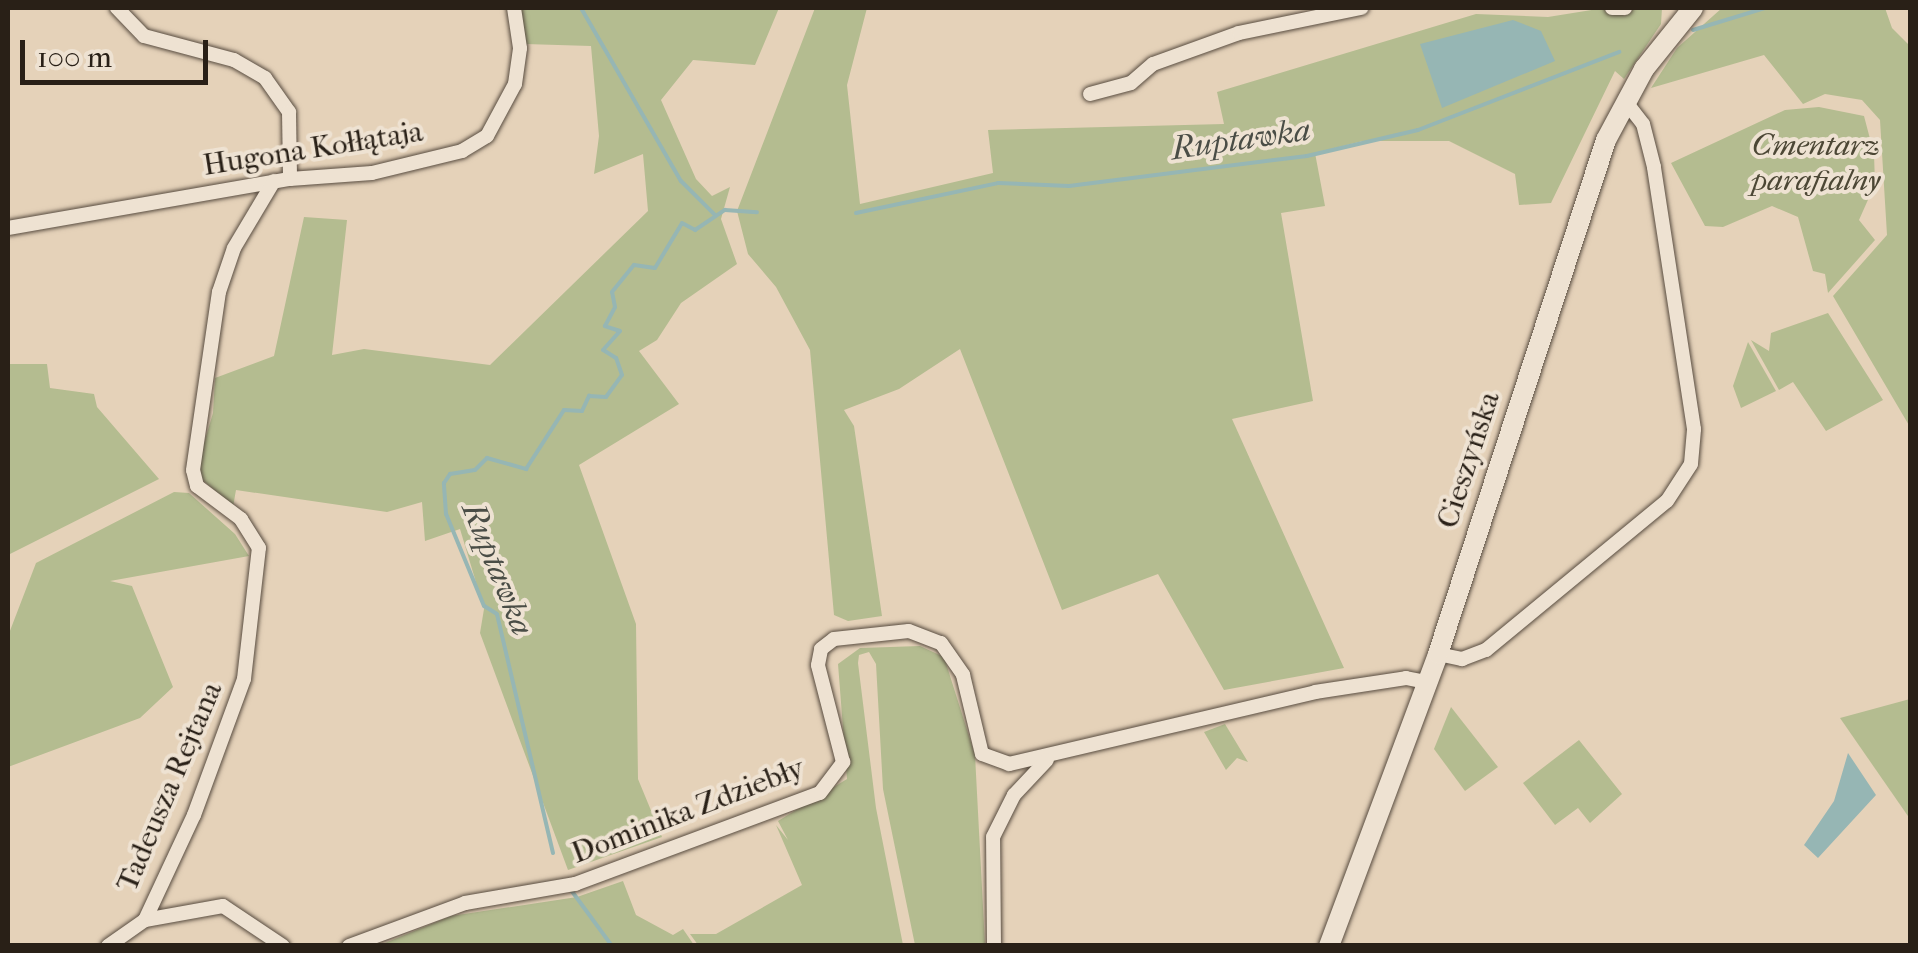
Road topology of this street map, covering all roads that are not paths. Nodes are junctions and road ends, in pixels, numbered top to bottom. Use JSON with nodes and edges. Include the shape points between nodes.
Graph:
{"nodes":[{"id":1,"x":117,"y":8,"type":"edge"},
{"id":2,"x":514,"y":8,"type":"edge"},
{"id":3,"x":1362,"y":8,"type":"edge"},
{"id":4,"x":1612,"y":8,"type":"edge"},
{"id":5,"x":1624,"y":8,"type":"edge"},
{"id":6,"x":1692,"y":8,"type":"edge"},
{"id":7,"x":1090,"y":94,"type":"dead end"},
{"id":8,"x":1625,"y":102,"type":"junction"},
{"id":9,"x":282,"y":180,"type":"junction"},
{"id":10,"x":8,"y":228,"type":"edge"},
{"id":11,"x":1438,"y":654,"type":"junction"},
{"id":12,"x":1427,"y":682,"type":"junction"},
{"id":13,"x":1052,"y":756,"type":"junction"},
{"id":14,"x":145,"y":920,"type":"junction"},
{"id":15,"x":108,"y":946,"type":"edge"},
{"id":16,"x":283,"y":946,"type":"edge"},
{"id":17,"x":348,"y":946,"type":"edge"},
{"id":18,"x":994,"y":946,"type":"edge"},
{"id":19,"x":1328,"y":946,"type":"edge"}],
"edges":[{"from":1,"to":9,"type":"street","via":[[144,36],[234,60],[265,78],[289,112]]},
{"from":2,"to":9,"type":"street","name":"Hugona Kołłątaja","via":[[520,48],[515,84],[498,120],[474,146],[372,173]]},
{"from":3,"to":7,"type":"street","via":[[1239,33],[1152,64],[1131,83]]},
{"from":4,"to":5,"type":"street"},
{"from":6,"to":8,"type":"main road","name":"Cieszyńska"},
{"from":8,"to":11,"type":"main road","name":"Cieszyńska","via":[[1592,178]]},
{"from":8,"to":11,"type":"street","via":[[1643,124],[1654,168],[1694,430],[1691,464],[1667,501],[1486,650],[1462,659]]},
{"from":9,"to":10,"type":"street","name":"Hugona Kołłątaja"},
{"from":9,"to":14,"type":"street","name":"Tadeusza Rejtana","via":[[234,248],[218,292],[205,422],[193,470],[196,486],[241,518],[259,548],[244,679],[194,815]]},
{"from":11,"to":12,"type":"main road","name":"Cieszyńska"},
{"from":12,"to":13,"type":"street","name":"Dominika Zdziebły","via":[[1406,678],[1296,696],[1079,743]]},
{"from":12,"to":19,"type":"main road","name":"Cieszyńska"},
{"from":13,"to":17,"type":"street","name":"Dominika Zdziebły","via":[[1026,764],[992,761],[977,740],[952,657],[924,634],[890,630],[834,639],[821,648],[818,665],[843,762],[820,793],[575,884],[466,903]]},
{"from":13,"to":18,"type":"street","name":"Dominika Zdziebły","via":[[1014,795],[993,838]]},
{"from":14,"to":15,"type":"street"},
{"from":14,"to":16,"type":"street","via":[[223,906]]}]}
